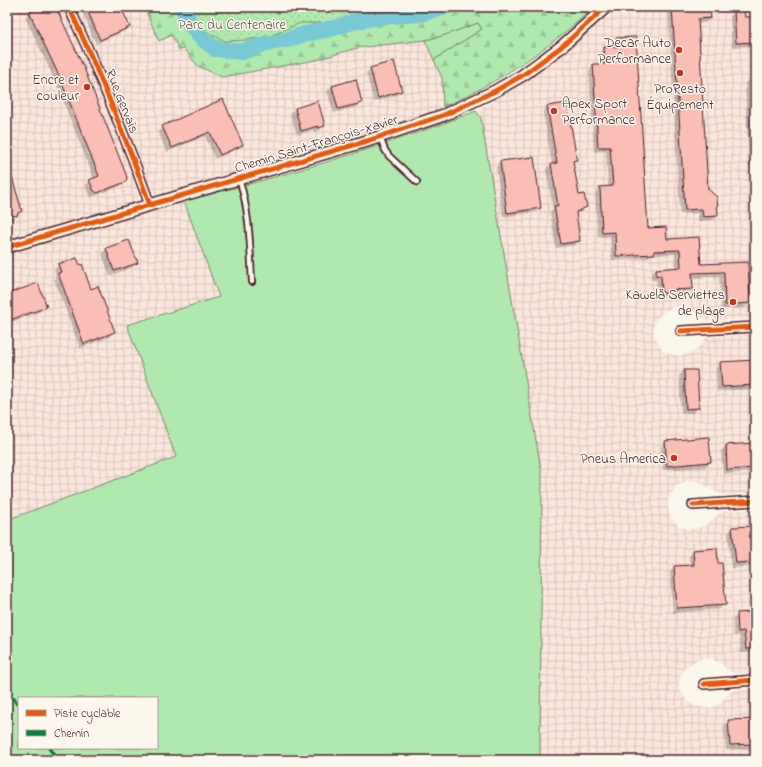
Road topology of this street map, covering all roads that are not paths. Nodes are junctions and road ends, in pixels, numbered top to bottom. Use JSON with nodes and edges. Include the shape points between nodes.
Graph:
{"nodes":[{"id":1,"x":69,"y":7,"type":"edge"},
{"id":2,"x":606,"y":7,"type":"edge"},
{"id":3,"x":380,"y":137,"type":"junction"},
{"id":4,"x":239,"y":179,"type":"junction"},
{"id":5,"x":417,"y":182,"type":"dead end"},
{"id":6,"x":150,"y":205,"type":"junction"},
{"id":7,"x":7,"y":247,"type":"edge"},
{"id":8,"x":252,"y":282,"type":"dead end"},
{"id":9,"x":755,"y":327,"type":"edge"},
{"id":10,"x":681,"y":331,"type":"dead end"},
{"id":11,"x":755,"y":501,"type":"edge"},
{"id":12,"x":693,"y":505,"type":"dead end"},
{"id":13,"x":755,"y":680,"type":"edge"},
{"id":14,"x":704,"y":684,"type":"dead end"}],
"edges":[{"from":1,"to":6,"type":"street","name":"Rue Gervais","via":[[108,96]]},
{"from":2,"to":3,"type":"street","name":"Chemin Saint-François-Xavier","via":[[561,47],[507,84],[457,110]]},
{"from":3,"to":4,"type":"street","name":"Chemin Saint-François-Xavier"},
{"from":3,"to":5,"type":"lane","via":[[389,156]]},
{"from":4,"to":6,"type":"street","name":"Chemin Saint-François-Xavier"},
{"from":4,"to":8,"type":"lane","via":[[246,201]]},
{"from":6,"to":7,"type":"street","name":"Chemin Saint-François-Xavier"},
{"from":9,"to":10,"type":"street"},
{"from":11,"to":12,"type":"street"},
{"from":13,"to":14,"type":"street"}]}
